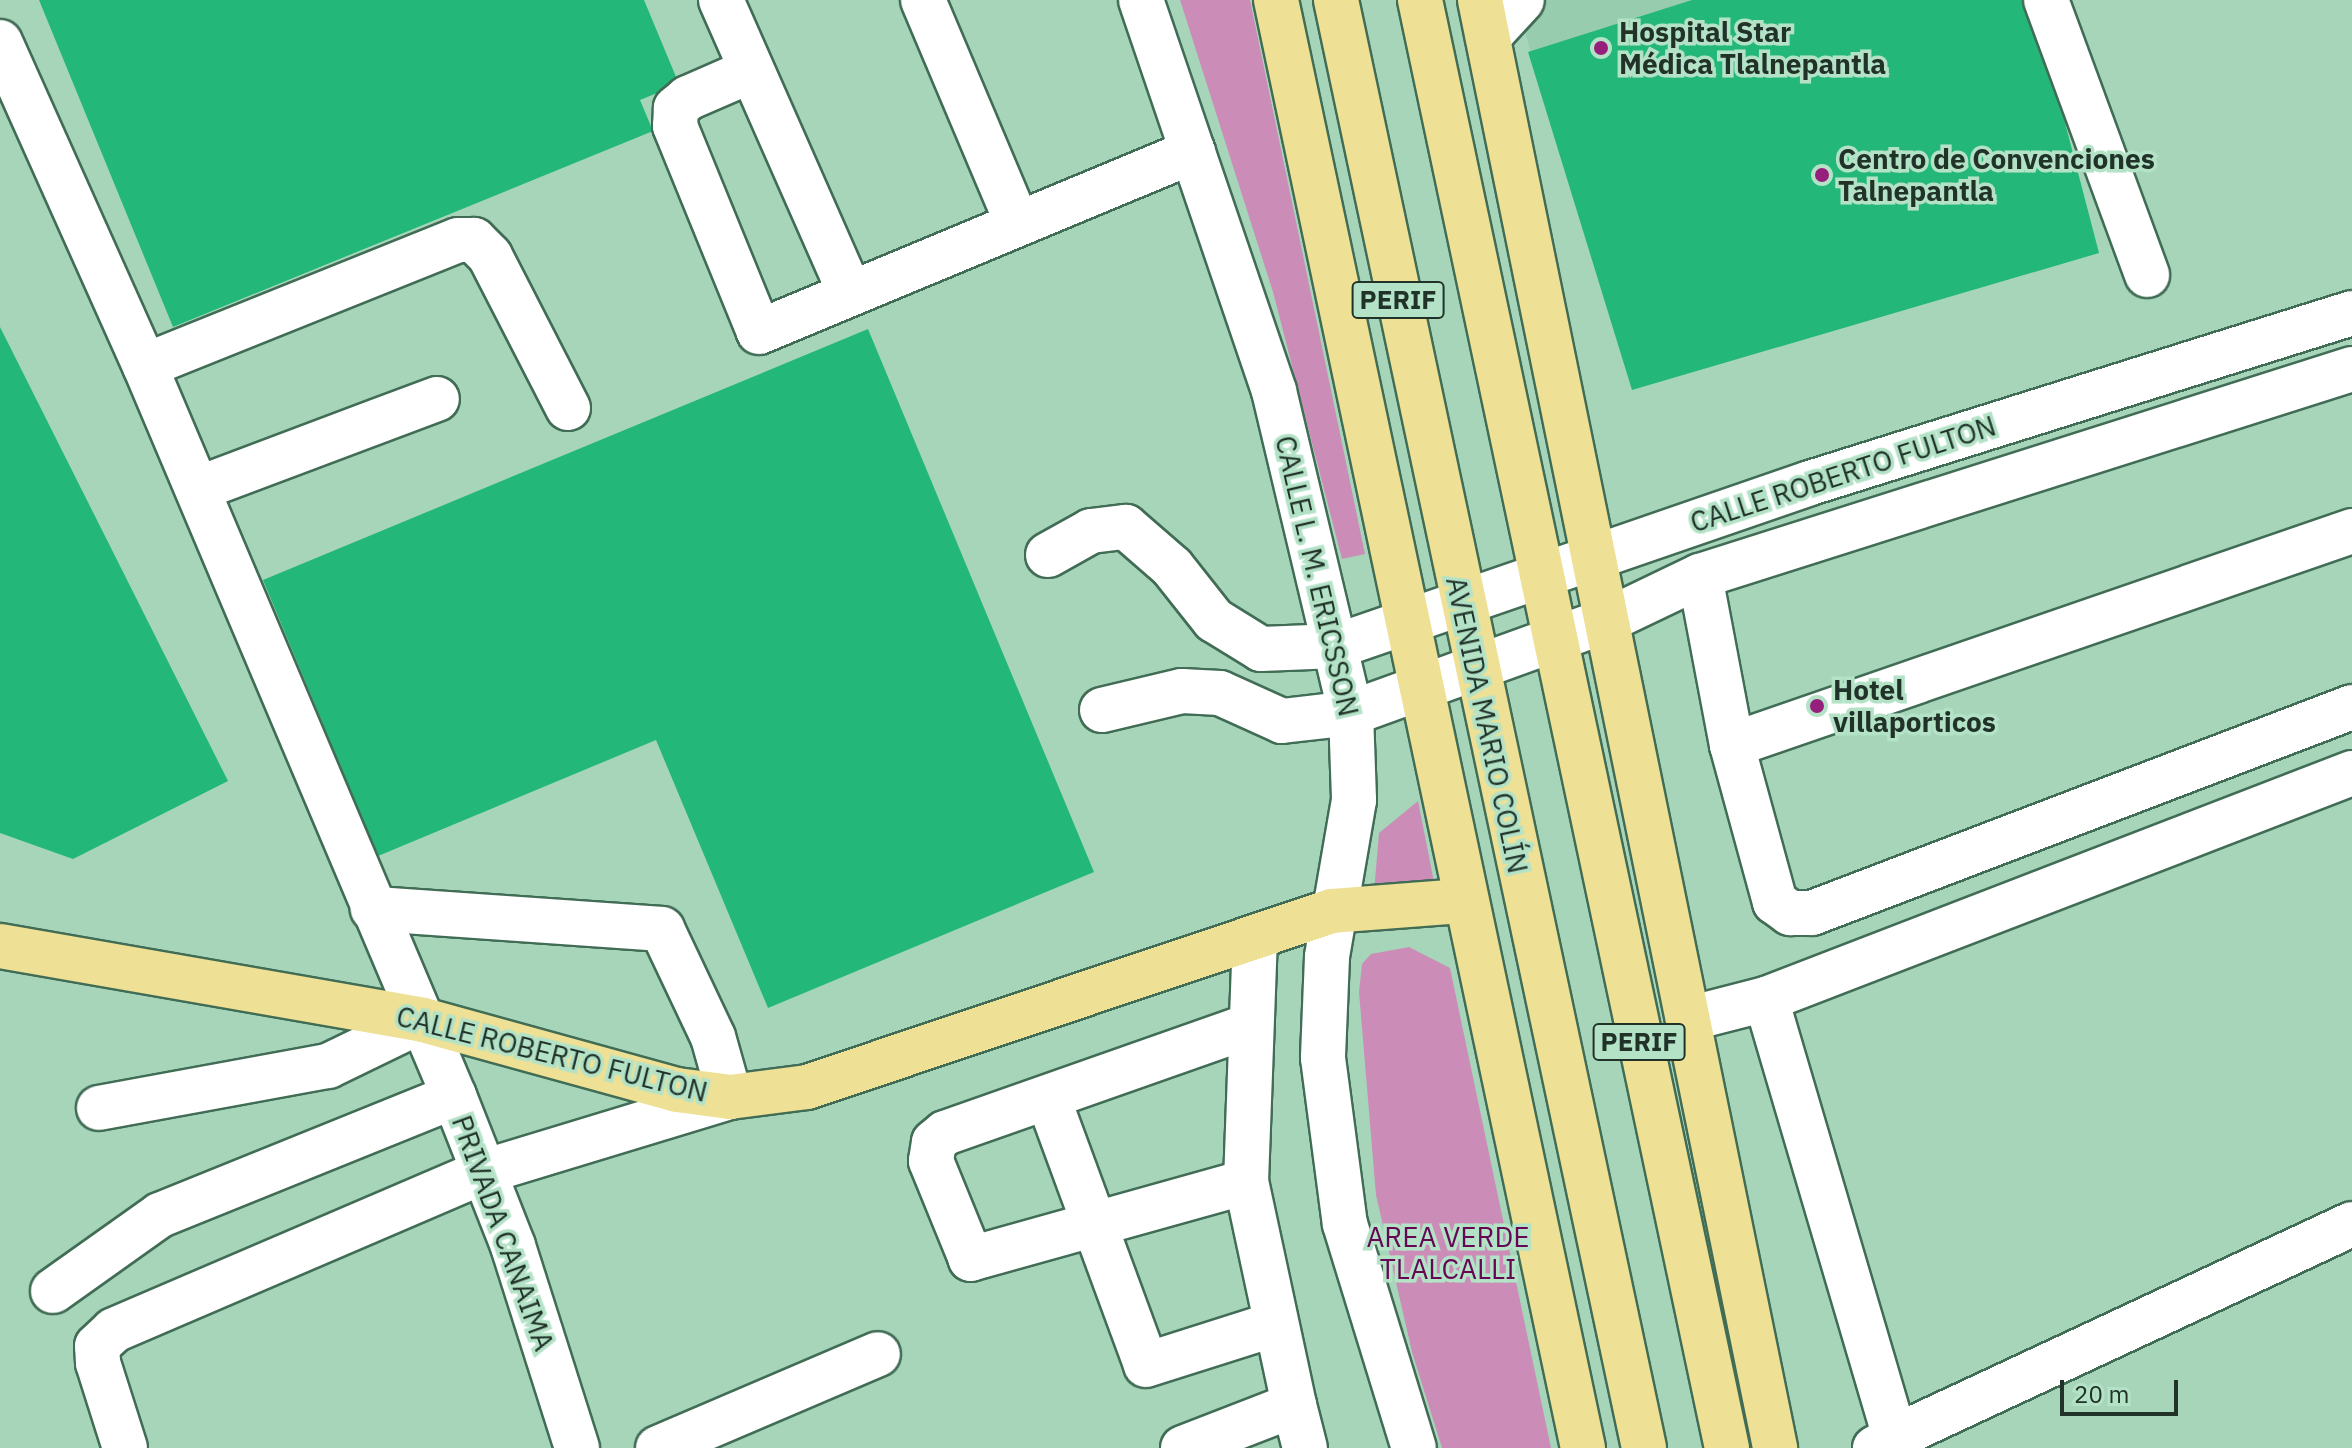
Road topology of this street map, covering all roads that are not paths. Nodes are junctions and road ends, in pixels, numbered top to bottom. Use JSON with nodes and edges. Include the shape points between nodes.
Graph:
{"nodes":[{"id":1,"x":721,"y":0,"type":"edge"},
{"id":2,"x":923,"y":0,"type":"edge"},
{"id":3,"x":1141,"y":0,"type":"edge"},
{"id":4,"x":1276,"y":0,"type":"edge"},
{"id":5,"x":1336,"y":0,"type":"edge"},
{"id":6,"x":1420,"y":0,"type":"edge"},
{"id":7,"x":1522,"y":0,"type":"edge"},
{"id":8,"x":2046,"y":0,"type":"edge"},
{"id":9,"x":1484,"y":18,"type":"edge"},
{"id":10,"x":0,"y":42,"type":"edge"},
{"id":11,"x":750,"y":71,"type":"junction"},
{"id":12,"x":1193,"y":151,"type":"junction"},
{"id":13,"x":1017,"y":222,"type":"junction"},
{"id":14,"x":2147,"y":275,"type":"dead end"},
{"id":15,"x":850,"y":293,"type":"junction"},
{"id":16,"x":2352,"y":313,"type":"edge"},
{"id":17,"x":145,"y":366,"type":"junction"},
{"id":18,"x":2352,"y":369,"type":"edge"},
{"id":19,"x":2131,"y":381,"type":"junction"},
{"id":20,"x":437,"y":399,"type":"dead end"},
{"id":21,"x":568,"y":408,"type":"dead end"},
{"id":22,"x":2146,"y":429,"type":"junction"},
{"id":23,"x":1810,"y":483,"type":"junction"},
{"id":24,"x":200,"y":488,"type":"junction"},
{"id":25,"x":2352,"y":531,"type":"edge"},
{"id":26,"x":1825,"y":534,"type":"junction"},
{"id":27,"x":1048,"y":555,"type":"dead end"},
{"id":28,"x":1595,"y":555,"type":"junction"},
{"id":29,"x":1539,"y":573,"type":"junction"},
{"id":30,"x":1700,"y":576,"type":"junction"},
{"id":31,"x":1461,"y":599,"type":"junction"},
{"id":32,"x":1408,"y":618,"type":"junction"},
{"id":33,"x":1608,"y":620,"type":"junction"},
{"id":34,"x":1551,"y":637,"type":"junction"},
{"id":35,"x":1337,"y":646,"type":"junction"},
{"id":36,"x":1472,"y":665,"type":"junction"},
{"id":37,"x":1420,"y":685,"type":"junction"},
{"id":38,"x":2352,"y":707,"type":"edge"},
{"id":39,"x":1102,"y":710,"type":"dead end"},
{"id":40,"x":1351,"y":713,"type":"junction"},
{"id":41,"x":1732,"y":745,"type":"junction"},
{"id":42,"x":2352,"y":773,"type":"edge"},
{"id":43,"x":1463,"y":901,"type":"junction"},
{"id":44,"x":373,"y":909,"type":"junction"},
{"id":45,"x":1332,"y":911,"type":"junction"},
{"id":46,"x":1255,"y":937,"type":"junction"},
{"id":47,"x":0,"y":946,"type":"edge"},
{"id":48,"x":1766,"y":999,"type":"junction"},
{"id":49,"x":1688,"y":1019,"type":"junction"},
{"id":50,"x":423,"y":1020,"type":"junction"},
{"id":51,"x":1251,"y":1025,"type":"junction"},
{"id":52,"x":454,"y":1096,"type":"junction"},
{"id":53,"x":730,"y":1097,"type":"junction"},
{"id":54,"x":1048,"y":1098,"type":"junction"},
{"id":55,"x":99,"y":1108,"type":"dead end"},
{"id":56,"x":483,"y":1172,"type":"junction"},
{"id":57,"x":1246,"y":1182,"type":"junction"},
{"id":58,"x":2352,"y":1224,"type":"edge"},
{"id":59,"x":1089,"y":1226,"type":"junction"},
{"id":60,"x":53,"y":1291,"type":"dead end"},
{"id":61,"x":1275,"y":1324,"type":"junction"},
{"id":62,"x":878,"y":1354,"type":"dead end"},
{"id":63,"x":1625,"y":1370,"type":"junction"},
{"id":64,"x":1712,"y":1376,"type":"junction"},
{"id":65,"x":1294,"y":1405,"type":"junction"},
{"id":66,"x":1763,"y":1428,"type":"edge"},
{"id":67,"x":1582,"y":1443,"type":"edge"},
{"id":68,"x":1885,"y":1443,"type":"edge"},
{"id":69,"x":125,"y":1448,"type":"edge"},
{"id":70,"x":577,"y":1448,"type":"edge"},
{"id":71,"x":658,"y":1448,"type":"edge"},
{"id":72,"x":1183,"y":1448,"type":"edge"},
{"id":73,"x":1305,"y":1448,"type":"edge"},
{"id":74,"x":1414,"y":1448,"type":"edge"},
{"id":75,"x":1644,"y":1448,"type":"edge"},
{"id":76,"x":1727,"y":1448,"type":"edge"}],
"edges":[{"from":1,"to":11,"type":"street"},
{"from":2,"to":13,"type":"street"},
{"from":3,"to":12,"type":"street","name":"CALLE L. M. ERICSSON"},
{"from":4,"to":32,"type":"main road","name":"AVENIDA MARIO COLÍN"},
{"from":5,"to":31,"type":"main road","name":"AVENIDA MARIO COLÍN","number":"PERIF"},
{"from":6,"to":29,"type":"main road","number":"PERIF"},
{"from":7,"to":9,"type":"street"},
{"from":8,"to":14,"type":"street"},
{"from":9,"to":28,"type":"main road"},
{"from":10,"to":17,"type":"street","name":"PRIVADA CANAIMA"},
{"from":11,"to":15,"type":"street"},
{"from":11,"to":15,"type":"street","via":[[688,98],[676,108],[675,126],[759,332]]},
{"from":12,"to":13,"type":"street"},
{"from":12,"to":35,"type":"street","name":"CALLE L. M. ERICSSON","via":[[1274,391]]},
{"from":13,"to":15,"type":"street"},
{"from":16,"to":19,"type":"street","name":"CALLE ROBERTO FULTON"},
{"from":17,"to":21,"type":"street","via":[[458,240],[474,240],[490,256]]},
{"from":17,"to":24,"type":"street","name":"PRIVADA CANAIMA"},
{"from":18,"to":22,"type":"street","name":"CALLE ROBERTO FULTON"},
{"from":19,"to":22,"type":"street"},
{"from":19,"to":23,"type":"street","name":"CALLE ROBERTO FULTON"},
{"from":20,"to":24,"type":"street"},
{"from":22,"to":26,"type":"street","name":"CALLE ROBERTO FULTON"},
{"from":23,"to":26,"type":"street"},
{"from":23,"to":28,"type":"street","name":"CALLE ROBERTO FULTON"},
{"from":24,"to":44,"type":"street","name":"PRIVADA CANAIMA"},
{"from":25,"to":41,"type":"street"},
{"from":26,"to":30,"type":"street","name":"CALLE ROBERTO FULTON"},
{"from":27,"to":35,"type":"street","name":"CALLE ROBERTO FULTON","via":[[1091,531],[1126,527],[1172,567],[1214,620],[1261,649]]},
{"from":28,"to":29,"type":"street","name":"CALLE ROBERTO FULTON"},
{"from":28,"to":33,"type":"main road"},
{"from":29,"to":31,"type":"street","name":"CALLE ROBERTO FULTON"},
{"from":29,"to":34,"type":"main road","number":"PERIF"},
{"from":30,"to":33,"type":"street","name":"CALLE ROBERTO FULTON"},
{"from":30,"to":41,"type":"street"},
{"from":31,"to":32,"type":"street","name":"CALLE ROBERTO FULTON"},
{"from":31,"to":36,"type":"main road","name":"AVENIDA MARIO COLÍN","number":"PERIF"},
{"from":32,"to":35,"type":"street","name":"CALLE ROBERTO FULTON"},
{"from":32,"to":37,"type":"main road","name":"AVENIDA MARIO COLÍN"},
{"from":33,"to":34,"type":"street","name":"CALLE ROBERTO FULTON"},
{"from":33,"to":49,"type":"main road"},
{"from":34,"to":36,"type":"street","name":"CALLE ROBERTO FULTON"},
{"from":34,"to":64,"type":"main road","number":"PERIF"},
{"from":35,"to":40,"type":"street","name":"CALLE L. M. ERICSSON"},
{"from":36,"to":37,"type":"street","name":"CALLE ROBERTO FULTON"},
{"from":36,"to":63,"type":"main road","name":"AVENIDA MARIO COLÍN","number":"PERIF"},
{"from":37,"to":40,"type":"street","name":"CALLE ROBERTO FULTON"},
{"from":37,"to":43,"type":"main road","name":"AVENIDA MARIO COLÍN"},
{"from":38,"to":41,"type":"street","via":[[1812,913],[1790,913],[1775,902]]},
{"from":39,"to":40,"type":"street","name":"CALLE ROBERTO FULTON","via":[[1138,696],[1182,691],[1220,693],[1282,721]]},
{"from":40,"to":45,"type":"street","name":"CALLE L. M. ERICSSON","via":[[1354,800]]},
{"from":42,"to":48,"type":"street"},
{"from":43,"to":45,"type":"main road","name":"CALLE ROBERTO FULTON"},
{"from":43,"to":67,"type":"main road","name":"AVENIDA MARIO COLÍN"},
{"from":44,"to":50,"type":"street","name":"PRIVADA CANAIMA"},
{"from":44,"to":53,"type":"street","via":[[662,929],[713,1037]]},
{"from":45,"to":46,"type":"main road","name":"CALLE ROBERTO FULTON"},
{"from":45,"to":74,"type":"street","name":"CALLE L. M. ERICSSON","via":[[1323,1058],[1345,1224]]},
{"from":46,"to":51,"type":"street"},
{"from":46,"to":53,"type":"main road","name":"CALLE ROBERTO FULTON","via":[[807,1087]]},
{"from":47,"to":50,"type":"main road","name":"CALLE ROBERTO FULTON"},
{"from":48,"to":49,"type":"street"},
{"from":48,"to":68,"type":"street"},
{"from":49,"to":66,"type":"main road"},
{"from":50,"to":52,"type":"street","name":"PRIVADA CANAIMA"},
{"from":50,"to":53,"type":"main road","name":"CALLE ROBERTO FULTON","via":[[677,1090]]},
{"from":50,"to":55,"type":"street","via":[[328,1066]]},
{"from":51,"to":54,"type":"street"},
{"from":51,"to":57,"type":"street"},
{"from":52,"to":56,"type":"street","name":"PRIVADA CANAIMA"},
{"from":52,"to":60,"type":"street","via":[[160,1215]]},
{"from":53,"to":56,"type":"street"},
{"from":54,"to":59,"type":"street"},
{"from":54,"to":59,"type":"street","via":[[945,1133],[934,1142],[931,1161],[971,1259]]},
{"from":56,"to":69,"type":"street","via":[[114,1330],[97,1346],[98,1363]]},
{"from":56,"to":70,"type":"street","name":"PRIVADA CANAIMA"},
{"from":57,"to":59,"type":"street"},
{"from":57,"to":61,"type":"street"},
{"from":58,"to":68,"type":"street"},
{"from":59,"to":61,"type":"street","via":[[1146,1365]]},
{"from":61,"to":65,"type":"street"},
{"from":62,"to":71,"type":"street"},
{"from":63,"to":67,"type":"main road"},
{"from":63,"to":75,"type":"main road","name":"AVENIDA MARIO COLÍN","number":"PERIF"},
{"from":64,"to":66,"type":"main road"},
{"from":64,"to":76,"type":"main road","number":"PERIF"},
{"from":65,"to":72,"type":"street"},
{"from":65,"to":73,"type":"street"}]}
